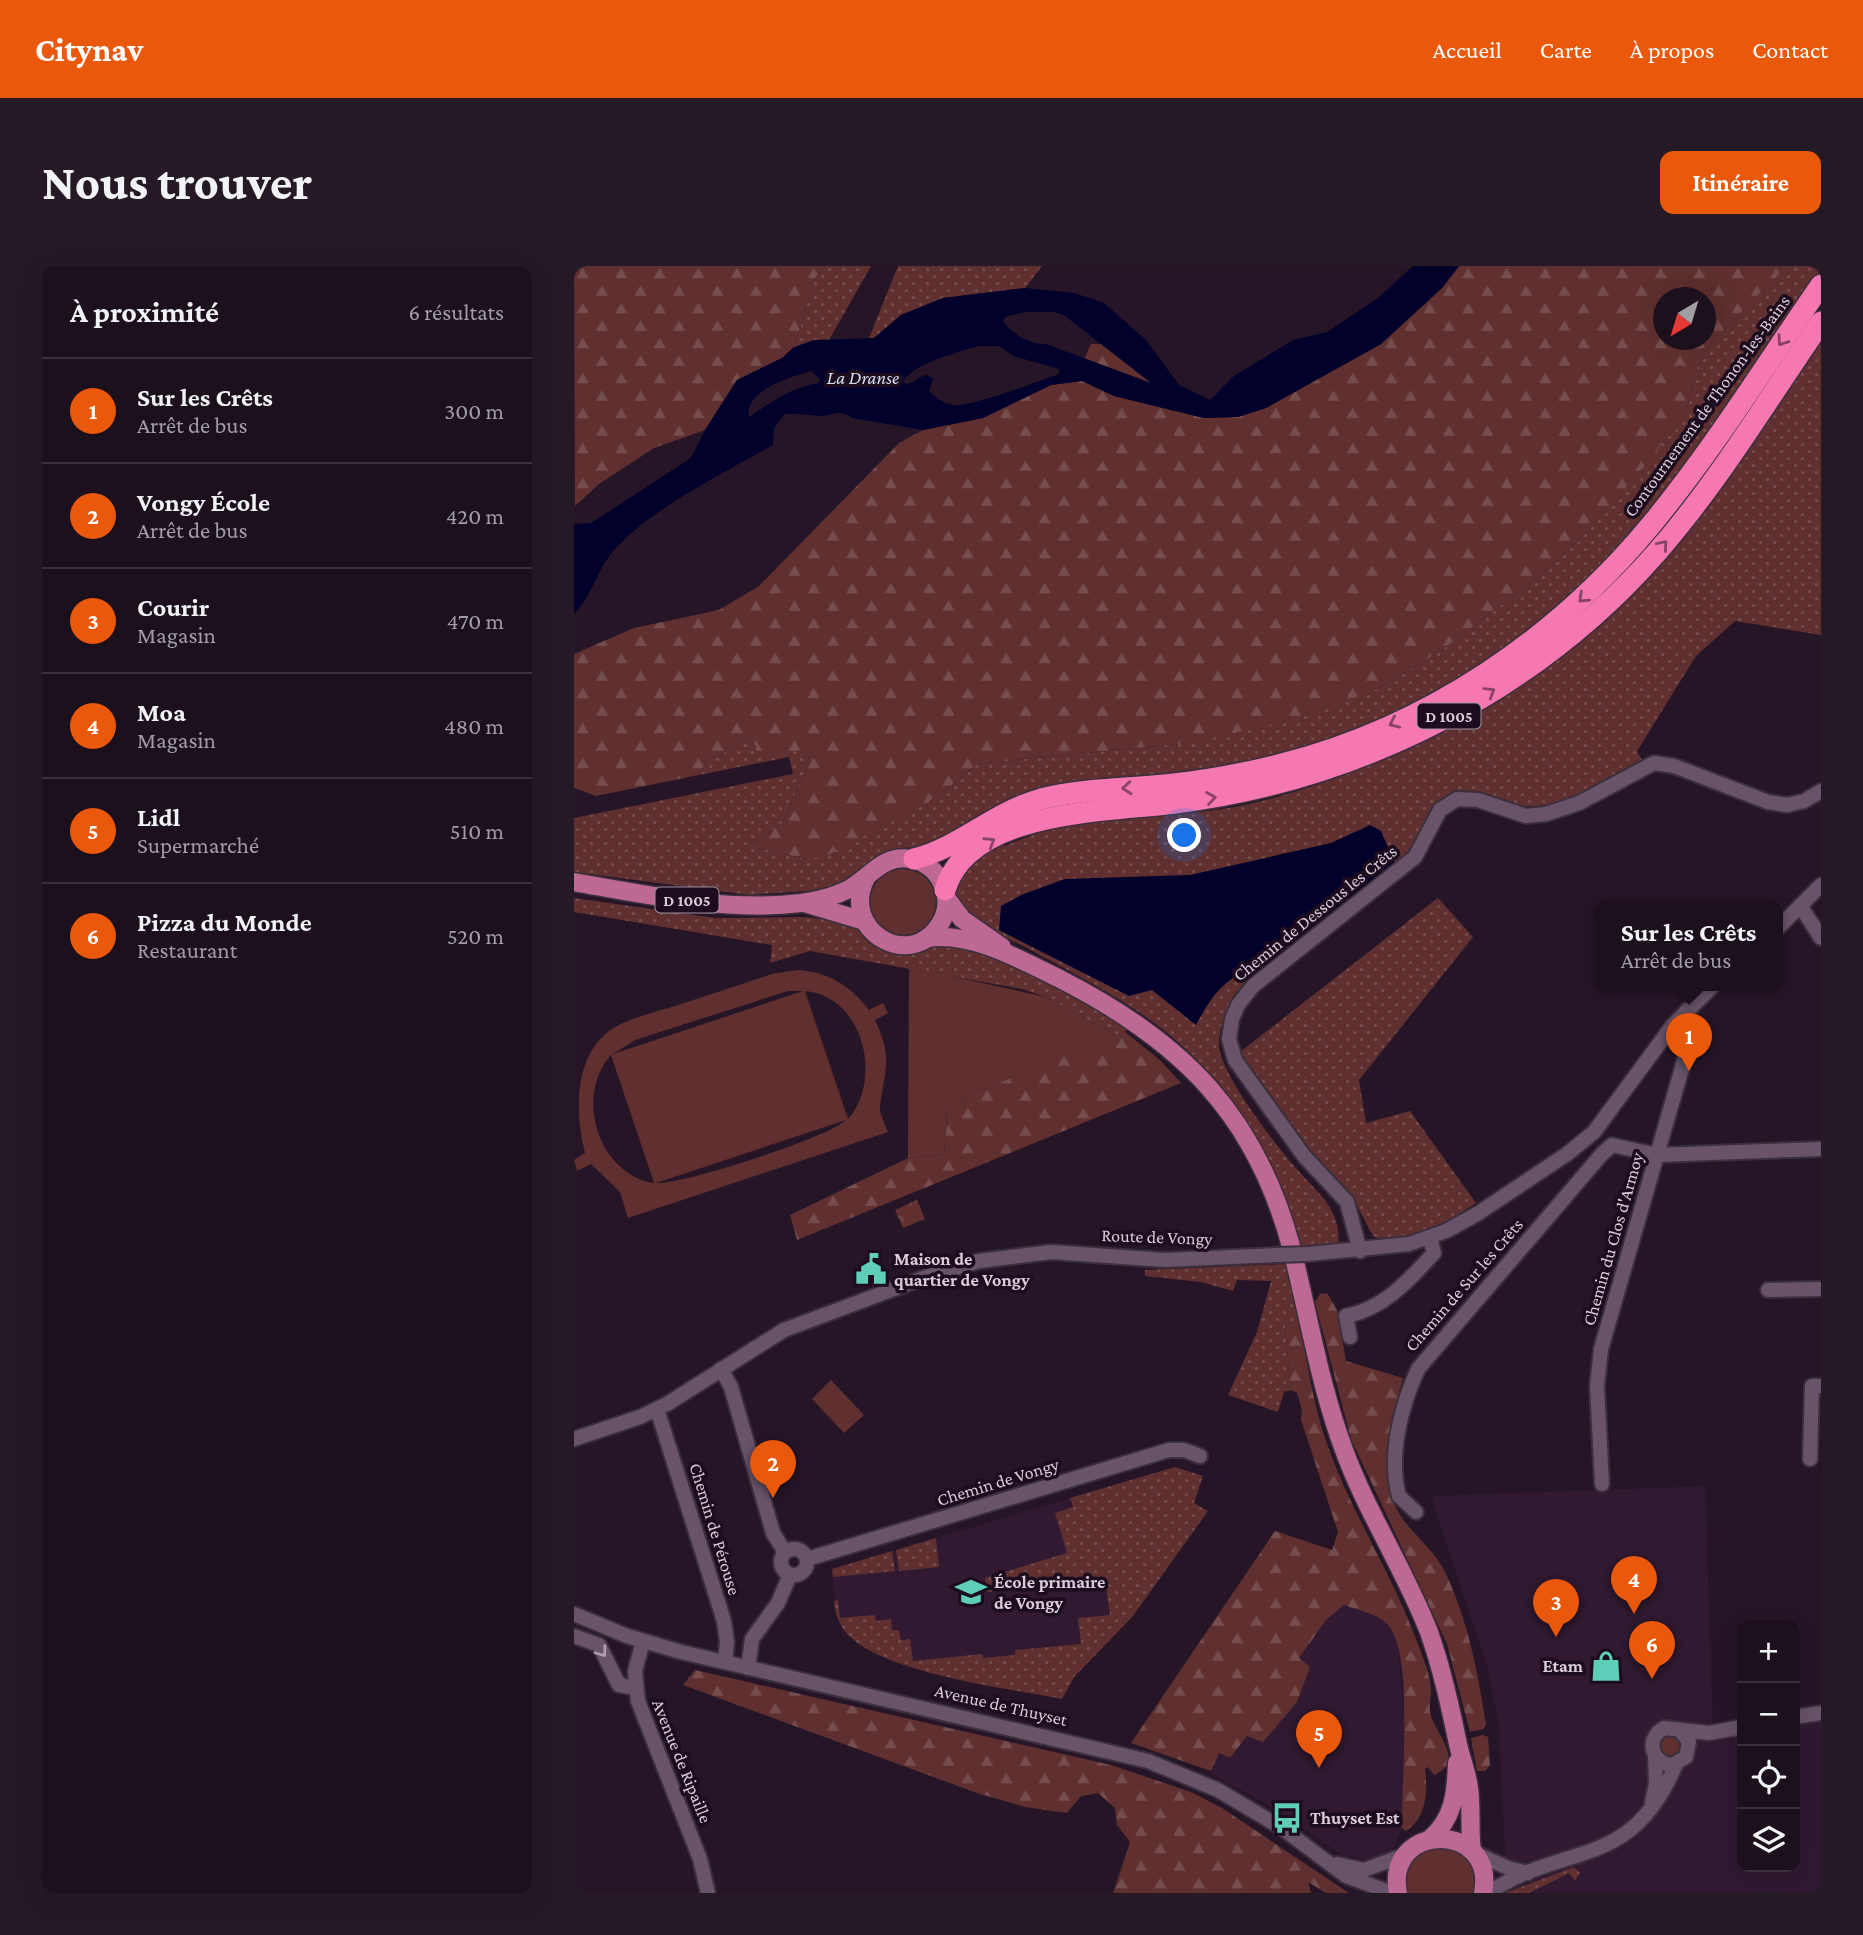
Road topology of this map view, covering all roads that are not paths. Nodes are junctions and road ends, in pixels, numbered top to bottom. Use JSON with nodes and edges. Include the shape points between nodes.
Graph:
{"nodes":[{"id":1,"x":1821,"y":285,"type":"edge"},
{"id":2,"x":1821,"y":323,"type":"edge"},
{"id":3,"x":1821,"y":791,"type":"edge"},
{"id":4,"x":914,"y":859,"type":"junction"},
{"id":5,"x":866,"y":878,"type":"junction"},
{"id":6,"x":574,"y":882,"type":"edge"},
{"id":7,"x":1821,"y":885,"type":"edge"},
{"id":8,"x":946,"y":895,"type":"junction"},
{"id":9,"x":801,"y":902,"type":"junction"},
{"id":10,"x":1801,"y":907,"type":"junction"},
{"id":11,"x":864,"y":921,"type":"junction"},
{"id":12,"x":1783,"y":923,"type":"edge"},
{"id":13,"x":927,"y":938,"type":"junction"},
{"id":14,"x":1821,"y":938,"type":"edge"},
{"id":15,"x":1023,"y":961,"type":"junction"},
{"id":16,"x":1708,"y":991,"type":"edge"},
{"id":17,"x":1686,"y":1011,"type":"junction"},
{"id":18,"x":1821,"y":1149,"type":"edge"},
{"id":19,"x":1657,"y":1155,"type":"junction"},
{"id":20,"x":1430,"y":1238,"type":"junction"},
{"id":21,"x":1360,"y":1251,"type":"junction"},
{"id":22,"x":1821,"y":1289,"type":"edge"},
{"id":23,"x":1768,"y":1290,"type":"dead end"},
{"id":24,"x":1350,"y":1337,"type":"dead end"},
{"id":25,"x":721,"y":1369,"type":"junction"},
{"id":26,"x":1821,"y":1386,"type":"edge"},
{"id":27,"x":657,"y":1409,"type":"junction"},
{"id":28,"x":574,"y":1438,"type":"edge"},
{"id":29,"x":1200,"y":1456,"type":"dead end"},
{"id":30,"x":1810,"y":1459,"type":"dead end"},
{"id":31,"x":1602,"y":1484,"type":"dead end"},
{"id":32,"x":1416,"y":1512,"type":"dead end"},
{"id":33,"x":785,"y":1552,"type":"junction"},
{"id":34,"x":807,"y":1559,"type":"junction"},
{"id":35,"x":790,"y":1575,"type":"junction"},
{"id":36,"x":574,"y":1614,"type":"edge"},
{"id":37,"x":574,"y":1636,"type":"edge"},
{"id":38,"x":643,"y":1641,"type":"junction"},
{"id":39,"x":724,"y":1662,"type":"junction"},
{"id":40,"x":748,"y":1668,"type":"junction"},
{"id":41,"x":635,"y":1688,"type":"junction"},
{"id":42,"x":1821,"y":1713,"type":"edge"},
{"id":43,"x":1800,"y":1716,"type":"edge"},
{"id":44,"x":1737,"y":1728,"type":"edge"},
{"id":45,"x":1681,"y":1730,"type":"junction"},
{"id":46,"x":1709,"y":1733,"type":"junction"},
{"id":47,"x":1458,"y":1746,"type":"junction"},
{"id":48,"x":1689,"y":1748,"type":"junction"},
{"id":49,"x":1655,"y":1756,"type":"junction"},
{"id":50,"x":1676,"y":1764,"type":"junction"},
{"id":51,"x":1650,"y":1810,"type":"junction"},
{"id":52,"x":1430,"y":1839,"type":"junction"},
{"id":53,"x":1472,"y":1852,"type":"junction"},
{"id":54,"x":1405,"y":1855,"type":"junction"},
{"id":55,"x":1329,"y":1861,"type":"junction"},
{"id":56,"x":1528,"y":1872,"type":"junction"},
{"id":57,"x":708,"y":1893,"type":"edge"},
{"id":58,"x":1392,"y":1893,"type":"edge"},
{"id":59,"x":1398,"y":1893,"type":"edge"},
{"id":60,"x":1486,"y":1893,"type":"edge"}],
"edges":[{"from":1,"to":4,"type":"highway","name":"Contournement de Thonon-les-Bains","number":"D 1005","one_way":true,"via":[[1641,537],[1565,615],[1477,679],[1393,724],[1315,754],[1205,780],[1043,799],[999,815]]},
{"from":8,"to":2,"type":"highway","number":"D 1005","one_way":true,"via":[[953,872],[967,856],[1032,822],[1220,796],[1295,780],[1407,737],[1494,690],[1569,637],[1655,554],[1703,494]]},
{"from":3,"to":21,"type":"street","name":"Chemin de Dessous les Crêts","via":[[1787,805],[1768,802],[1660,763],[1644,766],[1579,803],[1545,814],[1526,816],[1478,800],[1457,799],[1440,810],[1408,863],[1247,992],[1230,1028],[1235,1060],[1304,1156],[1347,1202]]},
{"from":4,"to":5,"type":"main road","via":[[891,860]]},
{"from":4,"to":8,"type":"main road","via":[[934,871]]},
{"from":5,"to":9,"type":"main road","number":"D 1005","via":[[845,892]]},
{"from":5,"to":11,"type":"main road","via":[[859,899]]},
{"from":6,"to":9,"type":"main road","number":"D 1005","via":[[697,901]]},
{"from":7,"to":10,"type":"street"},
{"from":8,"to":13,"type":"main road","via":[[942,921]]},
{"from":8,"to":15,"type":"main road","via":[[962,919]]},
{"from":9,"to":11,"type":"main road","number":"D 1005"},
{"from":10,"to":12,"type":"street"},
{"from":10,"to":14,"type":"street"},
{"from":11,"to":13,"type":"main road","via":[[873,933],[892,944]]},
{"from":13,"to":15,"type":"main road","via":[[961,939]]},
{"from":15,"to":47,"type":"main road","via":[[1124,1014],[1164,1042],[1216,1095],[1256,1156],[1291,1247],[1341,1442],[1428,1631]]},
{"from":16,"to":17,"type":"street","name":"Route de Vongy"},
{"from":17,"to":19,"type":"street","name":"Chemin du Clos d'Armoy","via":[[1693,1030]]},
{"from":17,"to":20,"type":"street","name":"Route de Vongy","via":[[1584,1141],[1463,1223]]},
{"from":18,"to":19,"type":"street"},
{"from":19,"to":31,"type":"street","name":"Chemin du Clos d'Armoy","via":[[1601,1349],[1597,1386]]},
{"from":19,"to":32,"type":"street","name":"Chemin de Sur les Crêts","via":[[1612,1145],[1418,1370],[1403,1410],[1395,1462],[1399,1496]]},
{"from":20,"to":21,"type":"street","name":"Route de Vongy"},
{"from":20,"to":24,"type":"street","via":[[1434,1253],[1412,1276],[1378,1304],[1346,1316]]},
{"from":21,"to":25,"type":"street","name":"Route de Vongy","bridge":true,"via":[[1165,1260],[1051,1252],[991,1258],[811,1319],[771,1337]]},
{"from":22,"to":23,"type":"street"},
{"from":25,"to":27,"type":"street","name":"Route de Vongy"},
{"from":25,"to":33,"type":"street","via":[[731,1387],[773,1533]]},
{"from":26,"to":30,"type":"street","via":[[1812,1387]]},
{"from":27,"to":28,"type":"street","name":"Route de Vongy"},
{"from":27,"to":39,"type":"street","name":"Chemin de Pérouse","via":[[724,1621]]},
{"from":29,"to":34,"type":"street","name":"Chemin de Vongy","via":[[1169,1450]]},
{"from":33,"to":34,"type":"street","via":[[798,1549]]},
{"from":33,"to":35,"type":"street","via":[[781,1565]]},
{"from":34,"to":35,"type":"street","via":[[803,1572]]},
{"from":35,"to":40,"type":"street","via":[[778,1603],[752,1639]]},
{"from":36,"to":38,"type":"street","name":"Avenue de Thuyset"},
{"from":37,"to":41,"type":"street","one_way":true,"via":[[598,1645],[617,1682]]},
{"from":38,"to":39,"type":"street","name":"Avenue de Thuyset"},
{"from":38,"to":41,"type":"street","name":"Avenue de Ripaille"},
{"from":39,"to":40,"type":"street","name":"Avenue de Thuyset"},
{"from":40,"to":55,"type":"street","name":"Avenue de Thuyset","via":[[1148,1761],[1240,1802]]},
{"from":41,"to":57,"type":"street","name":"Avenue de Ripaille","via":[[700,1859]]},
{"from":42,"to":43,"type":"street"},
{"from":44,"to":46,"type":"street"},
{"from":45,"to":46,"type":"street"},
{"from":45,"to":48,"type":"street"},
{"from":45,"to":49,"type":"street","via":[[1668,1727],[1659,1732],[1652,1743]]},
{"from":46,"to":48,"type":"street"},
{"from":47,"to":52,"type":"main road","via":[[1454,1804]]},
{"from":47,"to":53,"type":"main road","via":[[1469,1787]]},
{"from":48,"to":50,"type":"street"},
{"from":49,"to":50,"type":"street","via":[[1662,1763]]},
{"from":49,"to":51,"type":"street","via":[[1656,1787]]},
{"from":50,"to":51,"type":"street","via":[[1665,1791]]},
{"from":51,"to":56,"type":"street","via":[[1611,1844]]},
{"from":52,"to":53,"type":"main road","via":[[1452,1839]]},
{"from":52,"to":54,"type":"main road"},
{"from":53,"to":56,"type":"street"},
{"from":53,"to":60,"type":"main road","via":[[1483,1871]]},
{"from":54,"to":55,"type":"street","name":"Avenue de Thuyset","via":[[1364,1870]]},
{"from":54,"to":59,"type":"main road","via":[[1398,1870]]},
{"from":55,"to":58,"type":"street","name":"Avenue de Thuyset","via":[[1352,1880]]},
{"from":56,"to":60,"type":"street"}]}
